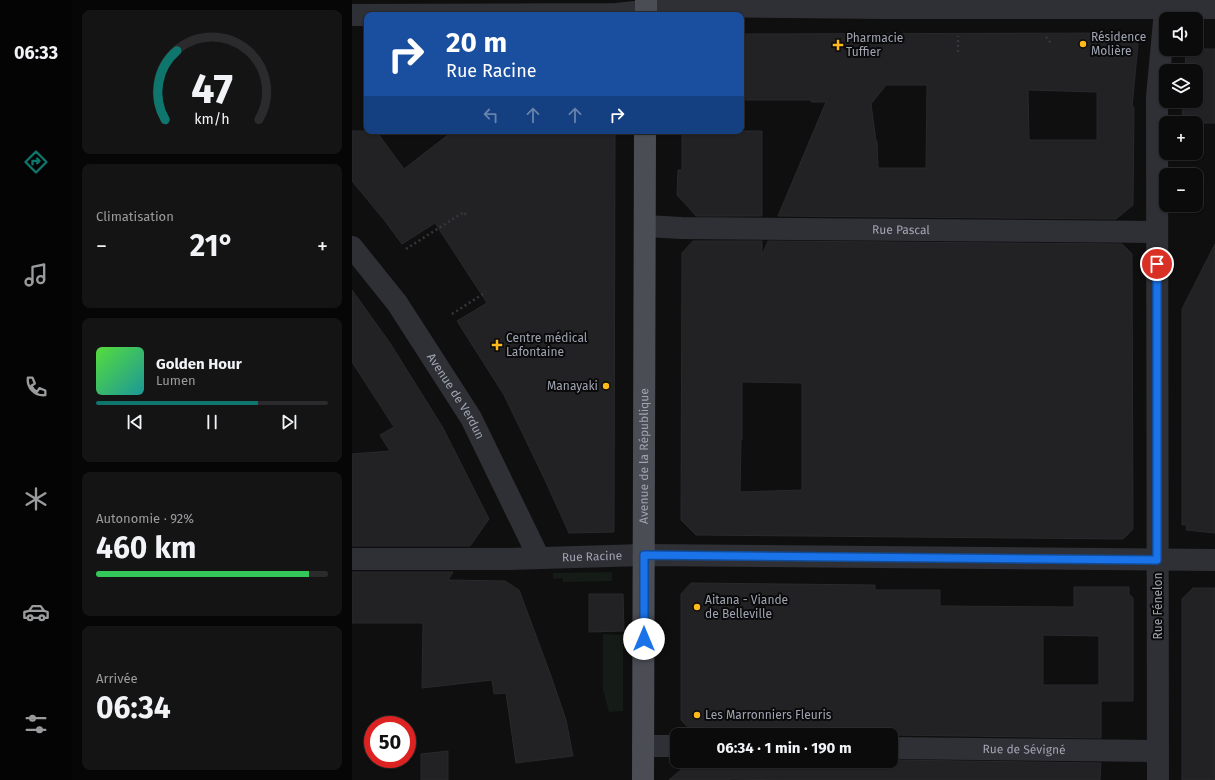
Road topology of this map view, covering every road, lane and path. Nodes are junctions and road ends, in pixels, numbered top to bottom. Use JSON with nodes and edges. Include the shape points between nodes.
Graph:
{"nodes":[{"id":1,"x":884,"y":4,"type":"edge"},
{"id":2,"x":1166,"y":4,"type":"edge"},
{"id":3,"x":1215,"y":8,"type":"edge"},
{"id":4,"x":646,"y":9,"type":"edge"},
{"id":5,"x":628,"y":12,"type":"edge"},
{"id":6,"x":352,"y":14,"type":"edge"},
{"id":7,"x":364,"y":14,"type":"edge"},
{"id":8,"x":1044,"y":33,"type":"dead end"},
{"id":9,"x":958,"y":34,"type":"dead end"},
{"id":10,"x":1052,"y":45,"type":"dead end"},
{"id":11,"x":958,"y":52,"type":"dead end"},
{"id":12,"x":645,"y":134,"type":"edge"},
{"id":13,"x":467,"y":218,"type":"dead end"},
{"id":14,"x":645,"y":226,"type":"junction"},
{"id":15,"x":1157,"y":232,"type":"junction"},
{"id":16,"x":352,"y":247,"type":"edge"},
{"id":17,"x":406,"y":249,"type":"dead end"},
{"id":18,"x":486,"y":292,"type":"dead end"},
{"id":19,"x":452,"y":314,"type":"dead end"},
{"id":20,"x":644,"y":555,"type":"junction"},
{"id":21,"x":538,"y":558,"type":"junction"},
{"id":22,"x":352,"y":559,"type":"edge"},
{"id":23,"x":1157,"y":560,"type":"junction"},
{"id":24,"x":1215,"y":560,"type":"edge"},
{"id":25,"x":644,"y":746,"type":"junction"},
{"id":26,"x":670,"y":746,"type":"edge"},
{"id":27,"x":898,"y":748,"type":"edge"},
{"id":28,"x":1158,"y":751,"type":"junction"},
{"id":29,"x":643,"y":780,"type":"edge"},
{"id":30,"x":1158,"y":780,"type":"edge"}],
"edges":[{"from":1,"to":2,"type":"street"},
{"from":1,"to":4,"type":"street","via":[[691,6]]},
{"from":2,"to":3,"type":"street"},
{"from":2,"to":15,"type":"street","name":"Rue Fénelon","via":[[1157,97]]},
{"from":4,"to":5,"type":"street"},
{"from":6,"to":7,"type":"street"},
{"from":8,"to":10,"type":"path"},
{"from":9,"to":11,"type":"path"},
{"from":12,"to":14,"type":"main road","name":"Avenue de la République"},
{"from":13,"to":17,"type":"path","via":[[464,212]]},
{"from":14,"to":15,"type":"street","name":"Rue Pascal"},
{"from":14,"to":20,"type":"main road","name":"Avenue de la République"},
{"from":15,"to":23,"type":"street","name":"Rue Fénelon"},
{"from":16,"to":21,"type":"street","name":"Avenue de Verdun","via":[[397,303],[471,418]]},
{"from":18,"to":19,"type":"path"},
{"from":20,"to":21,"type":"street","name":"Rue Racine"},
{"from":20,"to":23,"type":"street","name":"Rue Racine"},
{"from":20,"to":25,"type":"main road","name":"Avenue de la République"},
{"from":21,"to":22,"type":"street","name":"Rue Racine"},
{"from":23,"to":24,"type":"street","name":"Rue Racine"},
{"from":23,"to":28,"type":"street","name":"Rue Fénelon"},
{"from":25,"to":26,"type":"street"},
{"from":25,"to":29,"type":"main road","name":"Avenue de la République"},
{"from":27,"to":28,"type":"street","name":"Rue de Sévigné"},
{"from":28,"to":30,"type":"street","name":"Rue Fénelon"}]}
